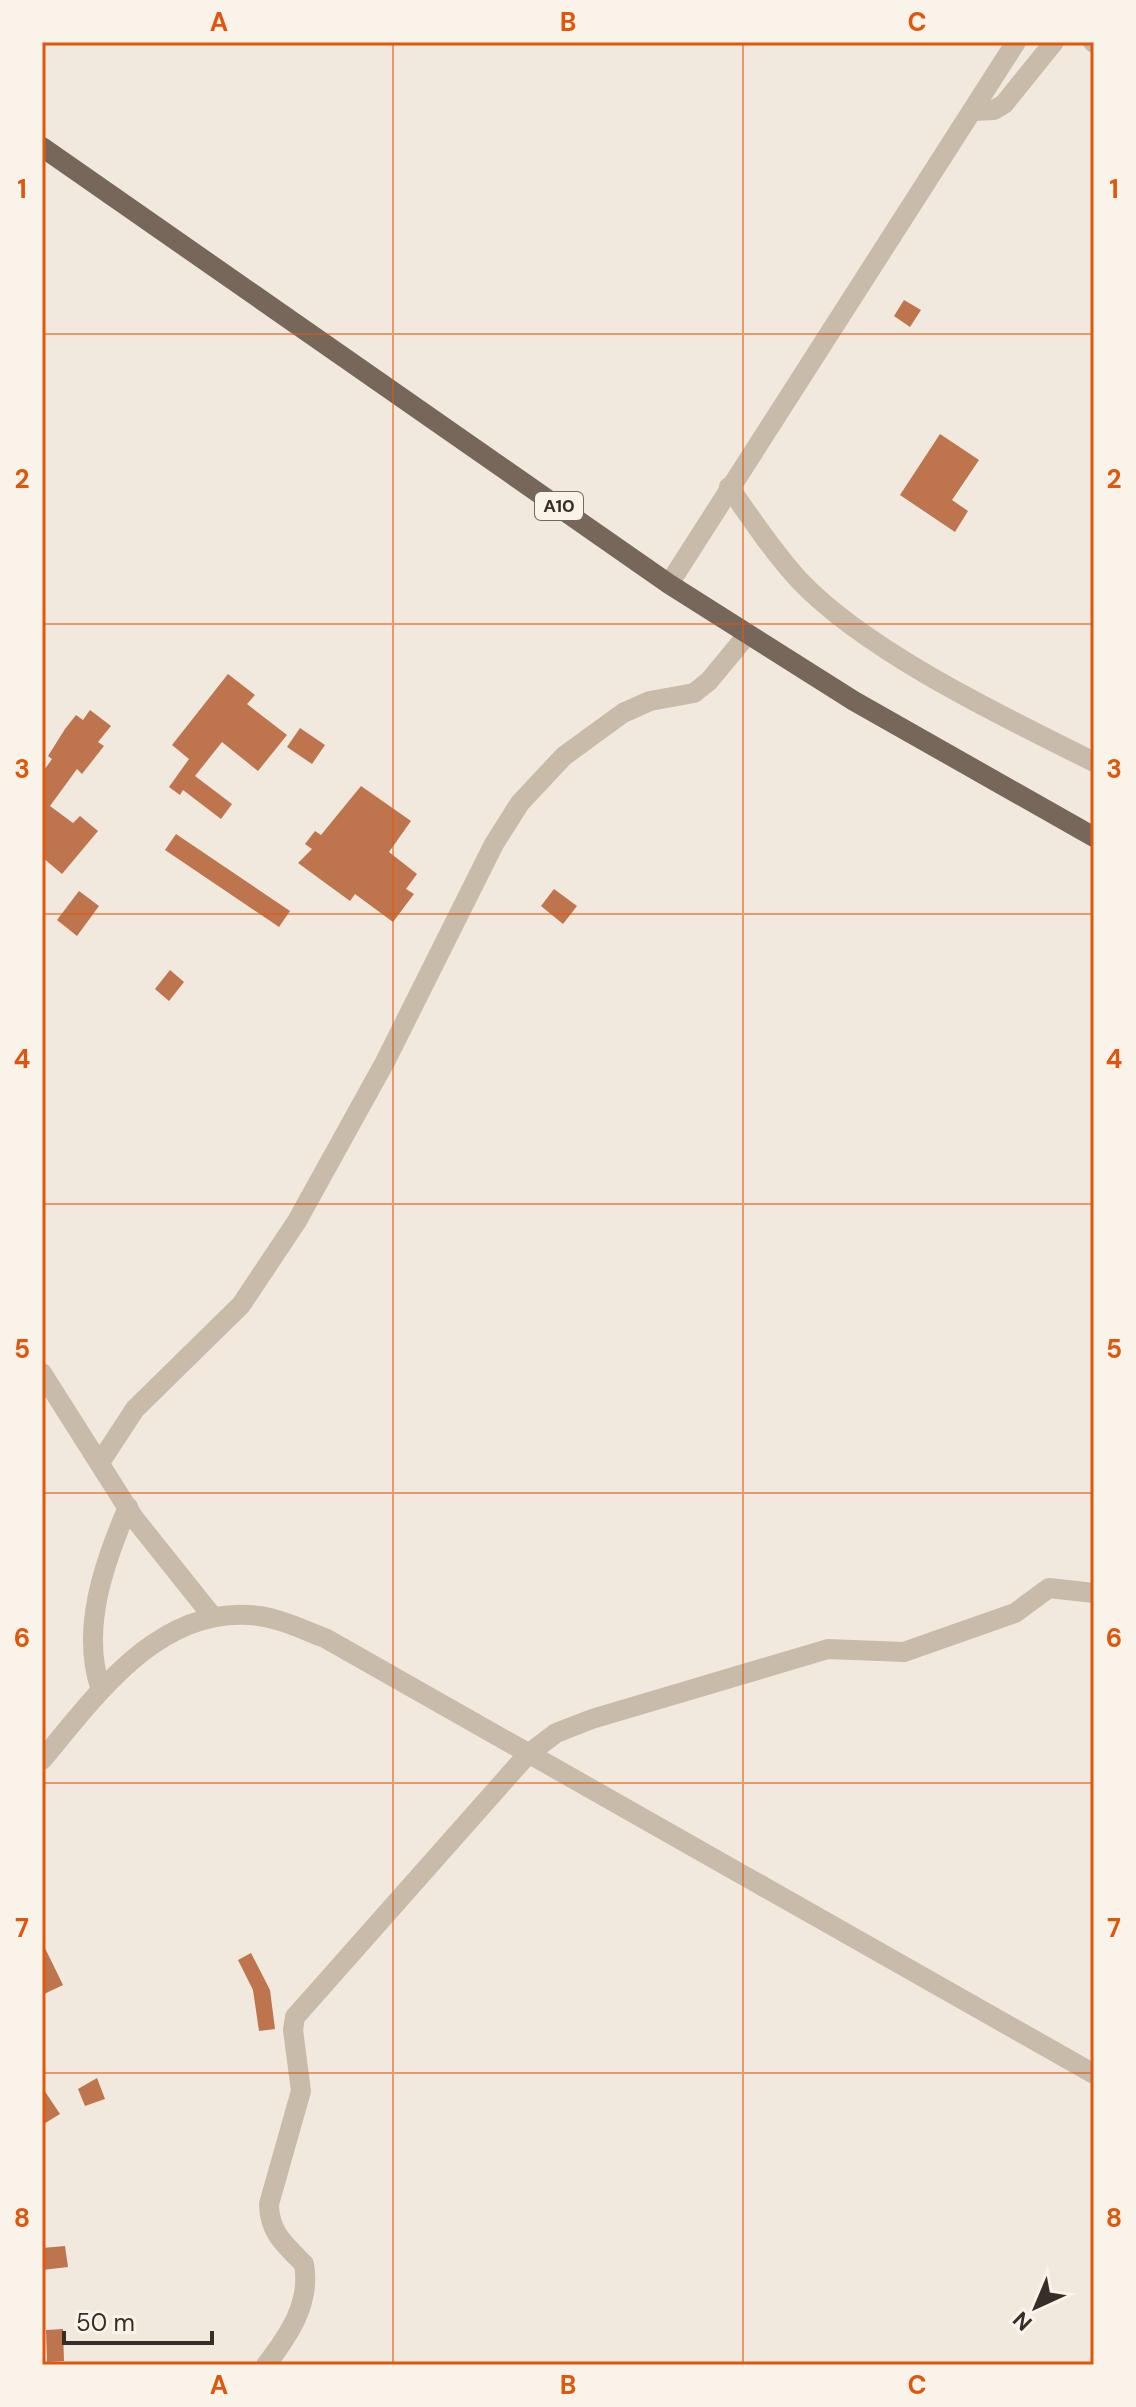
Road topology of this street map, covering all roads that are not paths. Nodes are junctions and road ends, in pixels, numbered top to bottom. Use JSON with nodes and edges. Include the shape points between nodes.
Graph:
{"nodes":[{"id":1,"x":1016,"y":42,"type":"edge"},
{"id":2,"x":1054,"y":42,"type":"edge"},
{"id":3,"x":974,"y":111,"type":"junction"},
{"id":4,"x":42,"y":147,"type":"edge"},
{"id":5,"x":729,"y":487,"type":"junction"},
{"id":6,"x":669,"y":584,"type":"junction"},
{"id":7,"x":747,"y":635,"type":"junction"},
{"id":8,"x":1094,"y":762,"type":"edge"},
{"id":9,"x":1094,"y":837,"type":"edge"},
{"id":10,"x":42,"y":1373,"type":"edge"},
{"id":11,"x":101,"y":1461,"type":"junction"},
{"id":12,"x":128,"y":1507,"type":"junction"},
{"id":13,"x":1094,"y":1593,"type":"edge"},
{"id":14,"x":213,"y":1617,"type":"junction"},
{"id":15,"x":101,"y":1690,"type":"junction"},
{"id":16,"x":527,"y":1755,"type":"junction"},
{"id":17,"x":42,"y":1760,"type":"edge"},
{"id":18,"x":1094,"y":2074,"type":"edge"},
{"id":19,"x":266,"y":2365,"type":"edge"}],
"edges":[{"from":1,"to":3,"type":"street"},
{"from":2,"to":3,"type":"street","via":[[1004,104]]},
{"from":3,"to":5,"type":"street"},
{"from":4,"to":6,"type":"main road","number":"A10"},
{"from":5,"to":6,"type":"street"},
{"from":5,"to":8,"type":"street","via":[[799,581],[868,637]]},
{"from":6,"to":7,"type":"main road","number":"A10"},
{"from":7,"to":9,"type":"main road","number":"A10"},
{"from":7,"to":11,"type":"street","via":[[694,693],[650,701],[614,719],[564,756],[520,803],[297,1221],[241,1305],[135,1409]]},
{"from":10,"to":11,"type":"street"},
{"from":11,"to":12,"type":"street"},
{"from":12,"to":14,"type":"street"},
{"from":12,"to":15,"type":"street","via":[[99,1581],[91,1660]]},
{"from":13,"to":16,"type":"street","via":[[1049,1588],[1015,1613],[904,1652],[828,1649],[672,1693],[556,1733]]},
{"from":14,"to":15,"type":"street","via":[[188,1623],[154,1645]]},
{"from":14,"to":16,"type":"street","via":[[250,1615],[325,1638]]},
{"from":15,"to":17,"type":"street"},
{"from":16,"to":18,"type":"street"},
{"from":16,"to":19,"type":"street","via":[[295,2017],[301,2091],[269,2218],[278,2237],[304,2264],[305,2291],[296,2322]]}]}
